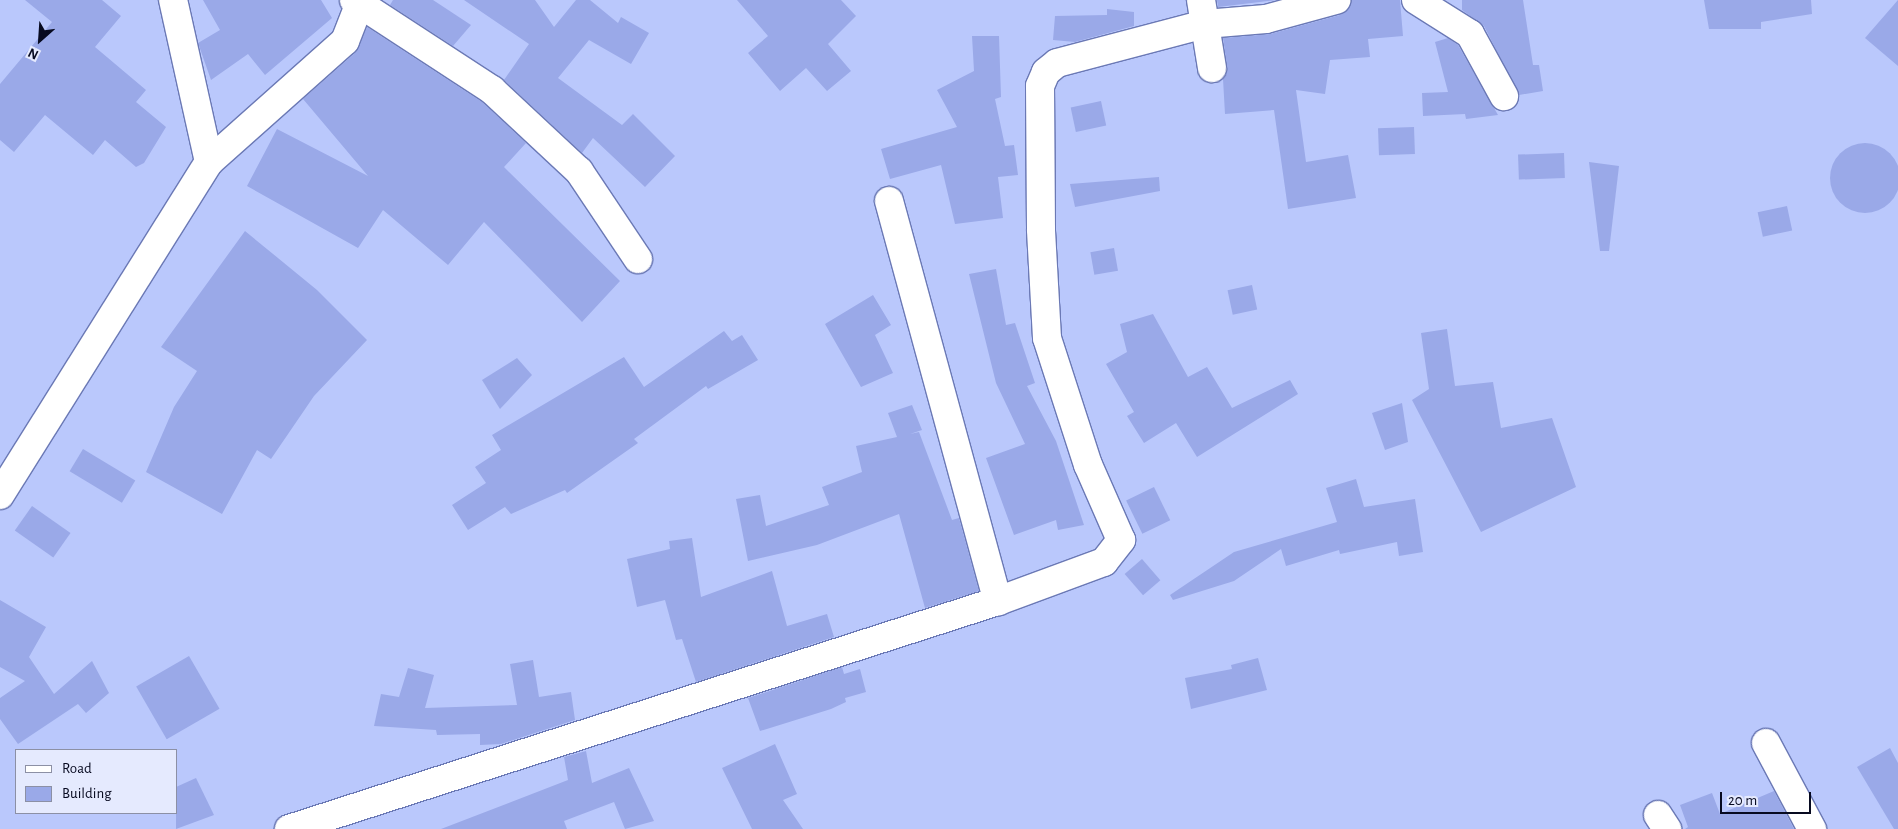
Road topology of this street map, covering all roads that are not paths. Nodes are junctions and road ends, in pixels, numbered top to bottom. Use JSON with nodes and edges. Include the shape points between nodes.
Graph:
{"nodes":[{"id":1,"x":173,"y":0,"type":"edge"},
{"id":2,"x":1331,"y":0,"type":"edge"},
{"id":3,"x":1416,"y":0,"type":"edge"},
{"id":4,"x":358,"y":2,"type":"edge"},
{"id":5,"x":1203,"y":12,"type":"edge"},
{"id":6,"x":1212,"y":68,"type":"dead end"},
{"id":7,"x":1504,"y":96,"type":"dead end"},
{"id":8,"x":209,"y":162,"type":"junction"},
{"id":9,"x":889,"y":201,"type":"dead end"},
{"id":10,"x":638,"y":259,"type":"dead end"},
{"id":11,"x":0,"y":494,"type":"edge"},
{"id":12,"x":998,"y":601,"type":"junction"},
{"id":13,"x":1766,"y":743,"type":"dead end"},
{"id":14,"x":288,"y":829,"type":"edge"},
{"id":15,"x":1812,"y":829,"type":"edge"}],
"edges":[{"from":1,"to":8,"type":"street"},
{"from":2,"to":5,"type":"street","via":[[1266,19]]},
{"from":3,"to":7,"type":"street","via":[[1470,34]]},
{"from":4,"to":8,"type":"street","via":[[345,40]]},
{"from":4,"to":10,"type":"street","via":[[492,90],[579,171]]},
{"from":5,"to":6,"type":"street"},
{"from":5,"to":12,"type":"street","via":[[1057,63],[1046,72],[1040,86],[1046,338],[1088,465],[1121,540],[1104,562]]},
{"from":8,"to":11,"type":"street"},
{"from":9,"to":12,"type":"street"},
{"from":12,"to":14,"type":"street"},
{"from":13,"to":15,"type":"street"}]}
